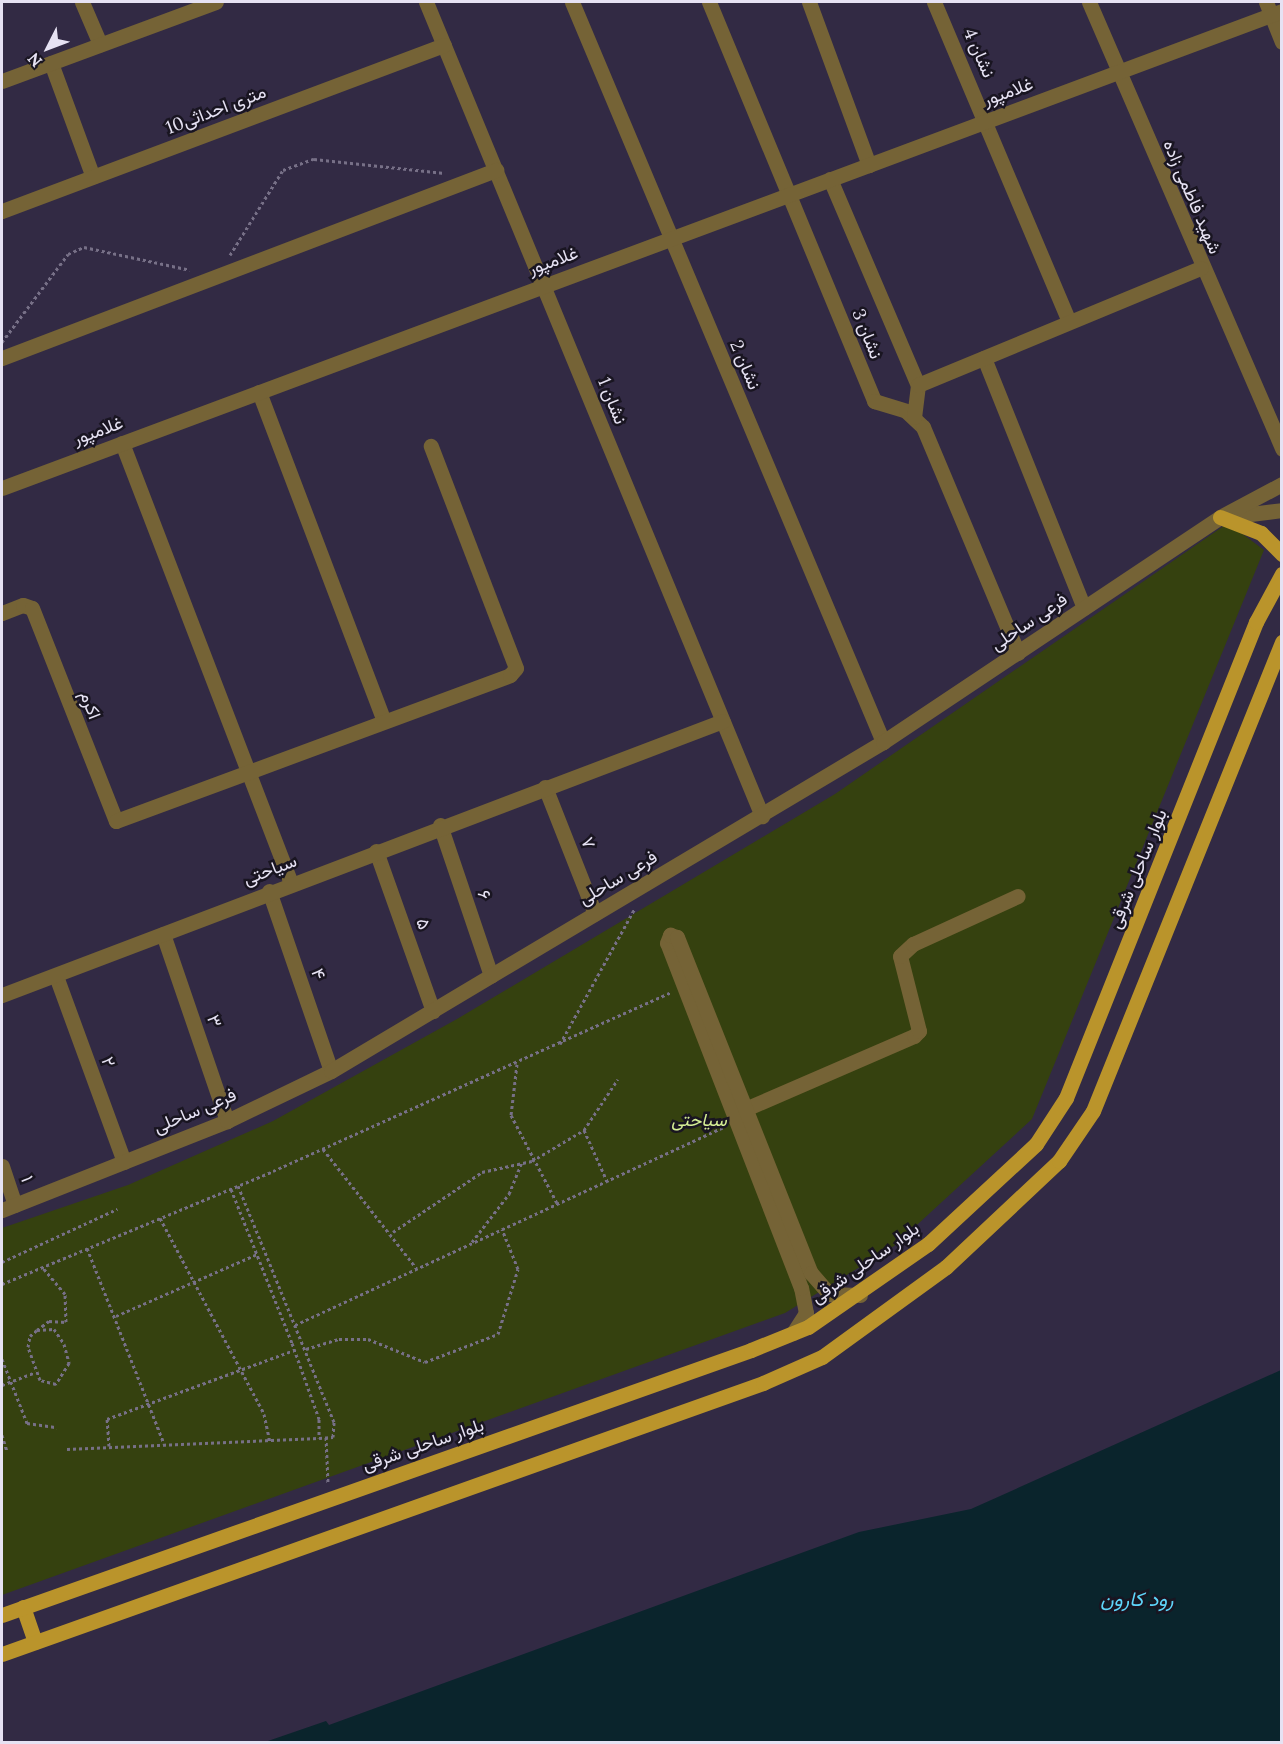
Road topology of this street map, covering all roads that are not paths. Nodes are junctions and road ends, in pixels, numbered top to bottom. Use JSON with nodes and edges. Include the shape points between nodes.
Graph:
{"nodes":[{"id":1,"x":82,"y":2,"type":"edge"},
{"id":2,"x":216,"y":2,"type":"edge"},
{"id":3,"x":426,"y":2,"type":"edge"},
{"id":4,"x":572,"y":2,"type":"edge"},
{"id":5,"x":709,"y":2,"type":"edge"},
{"id":6,"x":809,"y":2,"type":"edge"},
{"id":7,"x":934,"y":2,"type":"edge"},
{"id":8,"x":1089,"y":2,"type":"edge"},
{"id":9,"x":1273,"y":9,"type":"edge"},
{"id":10,"x":1281,"y":42,"type":"edge"},
{"id":11,"x":100,"y":44,"type":"junction"},
{"id":12,"x":444,"y":45,"type":"junction"},
{"id":13,"x":51,"y":63,"type":"junction"},
{"id":14,"x":1118,"y":72,"type":"junction"},
{"id":15,"x":2,"y":81,"type":"edge"},
{"id":16,"x":988,"y":120,"type":"junction"},
{"id":17,"x":869,"y":165,"type":"junction"},
{"id":18,"x":496,"y":170,"type":"junction"},
{"id":19,"x":93,"y":177,"type":"junction"},
{"id":20,"x":830,"y":179,"type":"junction"},
{"id":21,"x":788,"y":195,"type":"junction"},
{"id":22,"x":2,"y":211,"type":"edge"},
{"id":23,"x":671,"y":238,"type":"junction"},
{"id":24,"x":1201,"y":268,"type":"junction"},
{"id":25,"x":543,"y":286,"type":"junction"},
{"id":26,"x":1069,"y":322,"type":"junction"},
{"id":27,"x":2,"y":358,"type":"edge"},
{"id":28,"x":984,"y":358,"type":"junction"},
{"id":29,"x":918,"y":385,"type":"junction"},
{"id":30,"x":259,"y":392,"type":"junction"},
{"id":31,"x":1260,"y":407,"type":"junction"},
{"id":32,"x":914,"y":417,"type":"junction"},
{"id":33,"x":1281,"y":425,"type":"edge"},
{"id":34,"x":122,"y":443,"type":"junction"},
{"id":35,"x":431,"y":446,"type":"dead end"},
{"id":36,"x":1281,"y":448,"type":"edge"},
{"id":37,"x":1281,"y":484,"type":"edge"},
{"id":38,"x":2,"y":488,"type":"edge"},
{"id":39,"x":1281,"y":510,"type":"edge"},
{"id":40,"x":1220,"y":518,"type":"junction"},
{"id":41,"x":1281,"y":554,"type":"edge"},
{"id":42,"x":1281,"y":574,"type":"edge"},
{"id":43,"x":1084,"y":608,"type":"junction"},
{"id":44,"x":2,"y":613,"type":"edge"},
{"id":45,"x":1281,"y":642,"type":"edge"},
{"id":46,"x":1018,"y":653,"type":"junction"},
{"id":47,"x":384,"y":721,"type":"junction"},
{"id":48,"x":723,"y":721,"type":"junction"},
{"id":49,"x":883,"y":742,"type":"junction"},
{"id":50,"x":248,"y":772,"type":"junction"},
{"id":51,"x":545,"y":786,"type":"junction"},
{"id":52,"x":762,"y":816,"type":"junction"},
{"id":53,"x":440,"y":825,"type":"junction"},
{"id":54,"x":376,"y":851,"type":"junction"},
{"id":55,"x":291,"y":884,"type":"junction"},
{"id":56,"x":269,"y":891,"type":"junction"},
{"id":57,"x":1018,"y":896,"type":"dead end"},
{"id":58,"x":595,"y":914,"type":"junction"},
{"id":59,"x":163,"y":934,"type":"junction"},
{"id":60,"x":57,"y":976,"type":"junction"},
{"id":61,"x":491,"y":976,"type":"junction"},
{"id":62,"x":2,"y":995,"type":"edge"},
{"id":63,"x":433,"y":1011,"type":"junction"},
{"id":64,"x":331,"y":1071,"type":"junction"},
{"id":65,"x":739,"y":1115,"type":"junction"},
{"id":66,"x":227,"y":1120,"type":"junction"},
{"id":67,"x":124,"y":1162,"type":"junction"},
{"id":68,"x":2,"y":1166,"type":"edge"},
{"id":69,"x":8,"y":1207,"type":"edge"},
{"id":70,"x":820,"y":1283,"type":"junction"},
{"id":71,"x":802,"y":1294,"type":"junction"},
{"id":72,"x":860,"y":1295,"type":"junction"},
{"id":73,"x":793,"y":1333,"type":"junction"},
{"id":74,"x":23,"y":1608,"type":"junction"},
{"id":75,"x":2,"y":1615,"type":"edge"},
{"id":76,"x":35,"y":1642,"type":"junction"},
{"id":77,"x":2,"y":1654,"type":"edge"}],
"edges":[{"from":1,"to":11,"type":"street"},
{"from":2,"to":11,"type":"street"},
{"from":3,"to":12,"type":"street","name":"نشان 1"},
{"from":4,"to":23,"type":"street","name":"نشان 2"},
{"from":5,"to":21,"type":"street","name":"نشان 3"},
{"from":6,"to":17,"type":"street"},
{"from":7,"to":16,"type":"street","name":"نشان 4"},
{"from":8,"to":14,"type":"street","name":"شهید فاطمی زاده"},
{"from":9,"to":10,"type":"street"},
{"from":9,"to":14,"type":"street","name":"غلامپور"},
{"from":11,"to":13,"type":"street"},
{"from":12,"to":18,"type":"street","name":"نشان 1"},
{"from":12,"to":19,"type":"street","name":"10متری احداثی"},
{"from":13,"to":15,"type":"street"},
{"from":13,"to":19,"type":"street"},
{"from":14,"to":16,"type":"street","name":"غلامپور"},
{"from":14,"to":24,"type":"street","name":"شهید فاطمی زاده"},
{"from":16,"to":17,"type":"street","name":"غلامپور"},
{"from":16,"to":26,"type":"street","name":"نشان 4"},
{"from":17,"to":20,"type":"street","name":"غلامپور"},
{"from":18,"to":25,"type":"street","name":"نشان 1"},
{"from":18,"to":27,"type":"street"},
{"from":19,"to":22,"type":"street","name":"10متری احداثی"},
{"from":20,"to":21,"type":"street","name":"غلامپور"},
{"from":20,"to":29,"type":"street"},
{"from":21,"to":23,"type":"street","name":"غلامپور"},
{"from":21,"to":32,"type":"street","name":"نشان 3","via":[[874,401]]},
{"from":23,"to":25,"type":"street","name":"غلامپور"},
{"from":23,"to":49,"type":"street","name":"نشان 2"},
{"from":24,"to":26,"type":"street"},
{"from":24,"to":31,"type":"street","name":"شهید فاطمی زاده"},
{"from":25,"to":30,"type":"street","name":"غلامپور"},
{"from":25,"to":48,"type":"street","name":"نشان 1"},
{"from":26,"to":28,"type":"street"},
{"from":28,"to":29,"type":"street"},
{"from":28,"to":43,"type":"street"},
{"from":29,"to":32,"type":"street"},
{"from":30,"to":34,"type":"street","name":"غلامپور"},
{"from":30,"to":47,"type":"street"},
{"from":31,"to":33,"type":"street","name":"شهید فاطمی زاده"},
{"from":31,"to":36,"type":"street","name":"شهید فاطمی زاده"},
{"from":32,"to":46,"type":"street"},
{"from":34,"to":38,"type":"street","name":"غلامپور"},
{"from":34,"to":50,"type":"street"},
{"from":35,"to":47,"type":"street","via":[[516,668],[510,675]]},
{"from":37,"to":40,"type":"street","name":"فرعی ساحلی"},
{"from":39,"to":40,"type":"street","name":"فرعی ساحلی"},
{"from":40,"to":41,"type":"main road","via":[[1261,533]]},
{"from":40,"to":43,"type":"street","name":"فرعی ساحلی"},
{"from":42,"to":72,"type":"main road","name":"بلوار ساحلی شرقی","via":[[1256,622],[1066,1098],[1036,1144],[986,1195]]},
{"from":43,"to":46,"type":"street","name":"فرعی ساحلی"},
{"from":44,"to":50,"type":"street","name":"اکرم","via":[[29,604],[113,820]]},
{"from":45,"to":76,"type":"main road","via":[[1093,1111],[1059,1161],[946,1267],[822,1357],[763,1383]]},
{"from":46,"to":49,"type":"street","name":"فرعی ساحلی"},
{"from":47,"to":50,"type":"street"},
{"from":48,"to":51,"type":"street","name":"سیاحتی"},
{"from":48,"to":52,"type":"street","name":"نشان 1"},
{"from":49,"to":52,"type":"street","name":"فرعی ساحلی"},
{"from":50,"to":55,"type":"street"},
{"from":51,"to":53,"type":"street","name":"سیاحتی"},
{"from":51,"to":58,"type":"street","name":"۷"},
{"from":52,"to":58,"type":"street","name":"فرعی ساحلی"},
{"from":53,"to":54,"type":"street","name":"سیاحتی"},
{"from":53,"to":61,"type":"street","name":"۶"},
{"from":54,"to":55,"type":"street","name":"سیاحتی"},
{"from":54,"to":63,"type":"street","name":"۵"},
{"from":55,"to":56,"type":"street","name":"سیاحتی"},
{"from":56,"to":59,"type":"street","name":"سیاحتی"},
{"from":56,"to":64,"type":"street","name":"۴"},
{"from":57,"to":65,"type":"street","via":[[913,944],[900,956],[919,1031],[914,1036]]},
{"from":58,"to":61,"type":"street","name":"فرعی ساحلی"},
{"from":59,"to":60,"type":"street","name":"سیاحتی"},
{"from":59,"to":66,"type":"street","name":"۳"},
{"from":60,"to":62,"type":"street","name":"سیاحتی"},
{"from":60,"to":67,"type":"street","name":"۲"},
{"from":61,"to":63,"type":"street","name":"فرعی ساحلی"},
{"from":63,"to":64,"type":"street","name":"فرعی ساحلی"},
{"from":64,"to":66,"type":"street","name":"فرعی ساحلی"},
{"from":65,"to":65,"type":"street","via":[[667,943],[670,934],[677,937]]},
{"from":65,"to":70,"type":"street"},
{"from":65,"to":71,"type":"street"},
{"from":66,"to":67,"type":"street","name":"فرعی ساحلی"},
{"from":67,"to":69,"type":"street","name":"فرعی ساحلی"},
{"from":68,"to":69,"type":"street","name":"۱"},
{"from":70,"to":71,"type":"street"},
{"from":70,"to":72,"type":"street","via":[[829,1294]]},
{"from":71,"to":73,"type":"street","via":[[806,1313]]},
{"from":72,"to":73,"type":"main road","name":"بلوار ساحلی شرقی"},
{"from":73,"to":74,"type":"main road","name":"بلوار ساحلی شرقی"},
{"from":74,"to":75,"type":"main road","name":"بلوار ساحلی شرقی"},
{"from":74,"to":76,"type":"main road"},
{"from":76,"to":77,"type":"main road"}]}
